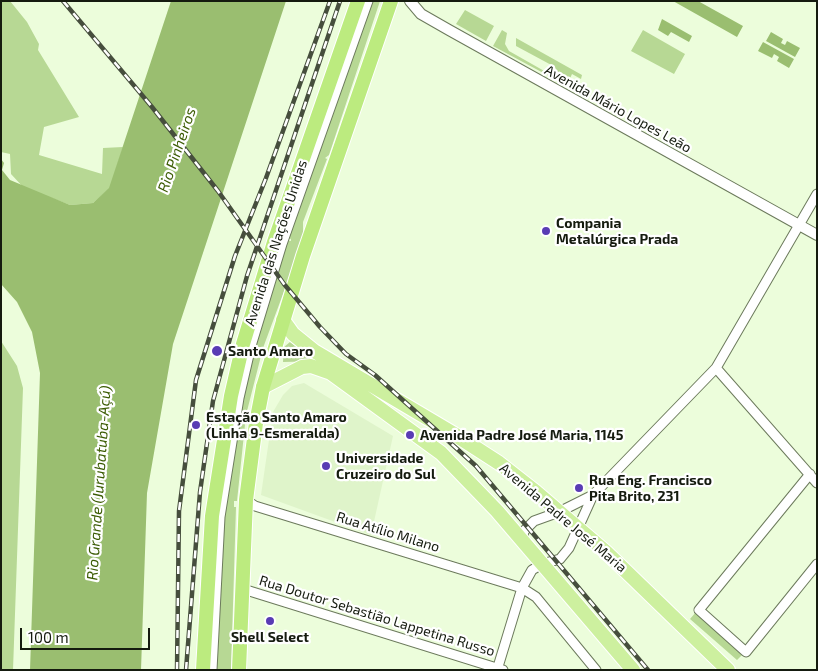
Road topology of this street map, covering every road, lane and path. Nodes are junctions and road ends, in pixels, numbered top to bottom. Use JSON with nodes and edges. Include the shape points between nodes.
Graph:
{"nodes":[{"id":1,"x":358,"y":1,"type":"edge"},
{"id":2,"x":368,"y":1,"type":"edge"},
{"id":3,"x":391,"y":1,"type":"edge"},
{"id":4,"x":410,"y":1,"type":"edge"},
{"id":5,"x":817,"y":194,"type":"edge"},
{"id":6,"x":799,"y":225,"type":"junction"},
{"id":7,"x":817,"y":235,"type":"edge"},
{"id":8,"x":283,"y":320,"type":"junction"},
{"id":9,"x":716,"y":368,"type":"junction"},
{"id":10,"x":264,"y":387,"type":"junction"},
{"id":11,"x":454,"y":434,"type":"junction"},
{"id":12,"x":441,"y":453,"type":"junction"},
{"id":13,"x":810,"y":474,"type":"junction"},
{"id":14,"x":817,"y":483,"type":"edge"},
{"id":15,"x":593,"y":495,"type":"junction"},
{"id":16,"x":246,"y":500,"type":"junction"},
{"id":17,"x":559,"y":512,"type":"junction"},
{"id":18,"x":577,"y":527,"type":"junction"},
{"id":19,"x":522,"y":541,"type":"junction"},
{"id":20,"x":542,"y":564,"type":"junction"},
{"id":21,"x":817,"y":564,"type":"edge"},
{"id":22,"x":522,"y":588,"type":"junction"},
{"id":23,"x":243,"y":589,"type":"junction"},
{"id":24,"x":241,"y":669,"type":"edge"},
{"id":25,"x":500,"y":669,"type":"edge"},
{"id":26,"x":203,"y":670,"type":"edge"},
{"id":27,"x":212,"y":670,"type":"edge"},
{"id":28,"x":596,"y":670,"type":"edge"},
{"id":29,"x":633,"y":670,"type":"edge"},
{"id":30,"x":728,"y":670,"type":"edge"}],
"edges":[{"from":1,"to":26,"type":"highway","name":"Avenida das Nações Unidas","via":[[274,242],[243,344],[231,396],[212,516]]},
{"from":2,"to":27,"type":"street","via":[[282,244],[251,346],[220,517]]},
{"from":3,"to":8,"type":"highway"},
{"from":4,"to":6,"type":"street","name":"Avenida Mário Lopes Leão","via":[[421,14]]},
{"from":5,"to":6,"type":"street"},
{"from":6,"to":7,"type":"street","name":"Avenida Mário Lopes Leão"},
{"from":6,"to":9,"type":"street"},
{"from":8,"to":10,"type":"highway"},
{"from":8,"to":11,"type":"main road","name":"Avenida Padre José Maria","via":[[314,351]]},
{"from":9,"to":13,"type":"street"},
{"from":9,"to":15,"type":"street"},
{"from":10,"to":12,"type":"main road","via":[[302,367],[311,366],[331,373]]},
{"from":10,"to":16,"type":"highway"},
{"from":11,"to":12,"type":"main road","via":[[442,440]]},
{"from":11,"to":17,"type":"main road","name":"Avenida Padre José Maria","via":[[499,463]]},
{"from":12,"to":19,"type":"main road","via":[[476,487]]},
{"from":13,"to":14,"type":"street"},
{"from":13,"to":21,"type":"street","via":[[699,608],[743,651],[749,651]]},
{"from":15,"to":17,"type":"street"},
{"from":15,"to":18,"type":"street"},
{"from":16,"to":22,"type":"street","name":"Rua Atílio Milano","via":[[256,506]]},
{"from":16,"to":23,"type":"highway"},
{"from":17,"to":18,"type":"main road","name":"Avenida Padre José Maria"},
{"from":17,"to":19,"type":"street","via":[[528,525]]},
{"from":18,"to":20,"type":"street","via":[[569,548],[560,559]]},
{"from":18,"to":30,"type":"main road","name":"Avenida Padre José Maria"},
{"from":19,"to":20,"type":"main road"},
{"from":20,"to":22,"type":"street","via":[[532,570]]},
{"from":20,"to":29,"type":"main road"},
{"from":22,"to":25,"type":"street"},
{"from":22,"to":28,"type":"street","via":[[536,597]]},
{"from":23,"to":24,"type":"highway"},
{"from":23,"to":25,"type":"street","name":"Rua Doutor Sebastião Lappetina Russo"}]}
